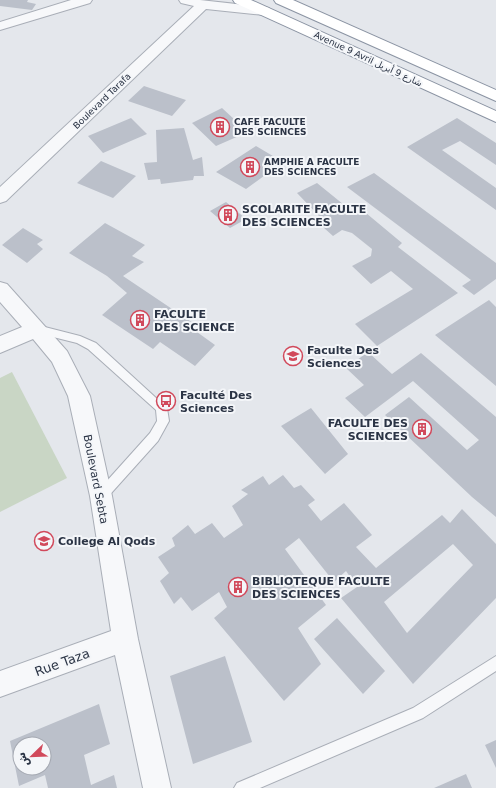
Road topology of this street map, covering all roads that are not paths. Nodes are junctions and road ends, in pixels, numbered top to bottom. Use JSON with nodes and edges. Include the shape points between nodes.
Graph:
{"nodes":[{"id":1,"x":85,"y":0,"type":"edge"},
{"id":2,"x":186,"y":0,"type":"edge"},
{"id":3,"x":240,"y":0,"type":"edge"},
{"id":4,"x":281,"y":0,"type":"edge"},
{"id":5,"x":203,"y":5,"type":"junction"},
{"id":6,"x":264,"y":11,"type":"junction"},
{"id":7,"x":0,"y":26,"type":"edge"},
{"id":8,"x":496,"y":96,"type":"edge"},
{"id":9,"x":496,"y":117,"type":"edge"},
{"id":10,"x":0,"y":197,"type":"edge"},
{"id":11,"x":0,"y":289,"type":"edge"},
{"id":12,"x":37,"y":329,"type":"junction"},
{"id":13,"x":0,"y":345,"type":"edge"},
{"id":14,"x":100,"y":496,"type":"junction"},
{"id":15,"x":125,"y":639,"type":"junction"},
{"id":16,"x":496,"y":663,"type":"edge"},
{"id":17,"x":0,"y":684,"type":"edge"},
{"id":18,"x":157,"y":788,"type":"edge"},
{"id":19,"x":242,"y":788,"type":"edge"}],
"edges":[{"from":1,"to":7,"type":"street"},
{"from":2,"to":5,"type":"street"},
{"from":3,"to":6,"type":"highway","name":"Avenue 9 Avril شارع 9 أبريل"},
{"from":4,"to":8,"type":"highway","name":"Avenue 9 Avril شارع 9 أبريل"},
{"from":5,"to":6,"type":"street"},
{"from":5,"to":10,"type":"street","name":"Boulevard Tarafa"},
{"from":6,"to":9,"type":"highway","name":"Avenue 9 Avril شارع 9 أبريل"},
{"from":11,"to":12,"type":"street","name":"Boulevard Sebta"},
{"from":12,"to":13,"type":"street"},
{"from":12,"to":14,"type":"street","name":"Boulevard Sebta","via":[[60,357],[77,391]]},
{"from":12,"to":14,"type":"lane","via":[[80,340],[92,346],[161,408],[162,421],[159,430]]},
{"from":14,"to":15,"type":"street","name":"Boulevard Sebta"},
{"from":15,"to":17,"type":"street","name":"Rue Taza"},
{"from":15,"to":18,"type":"street","name":"Boulevard Sebta"},
{"from":16,"to":19,"type":"lane","via":[[405,720]]}]}
